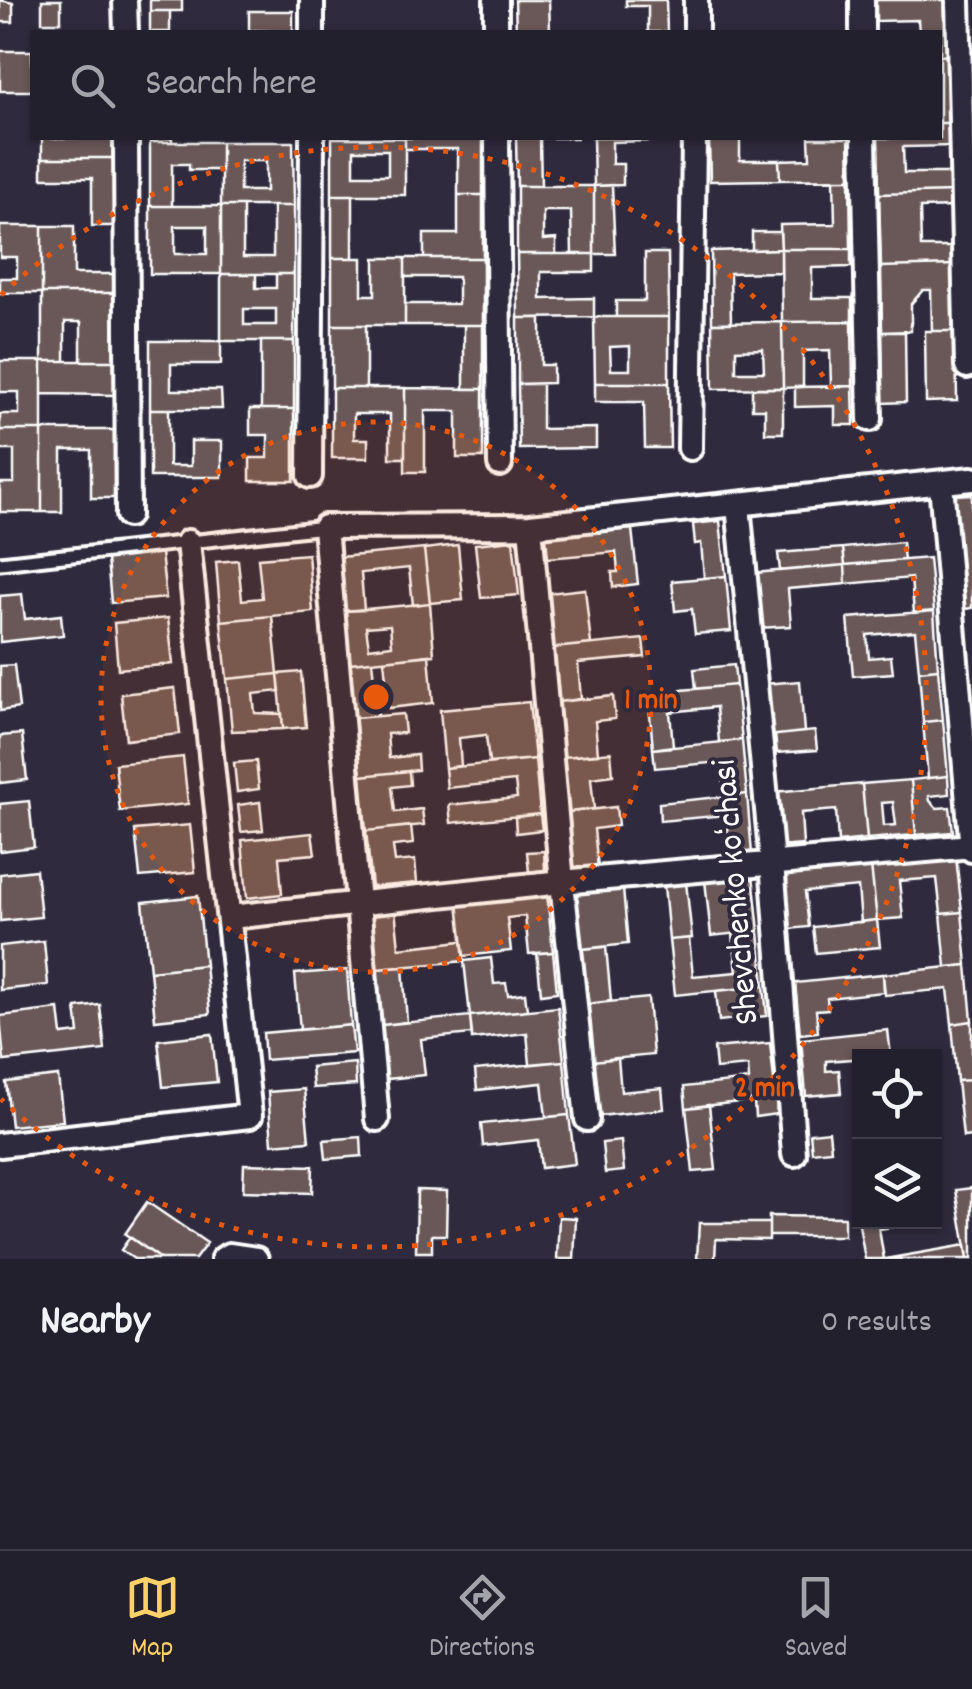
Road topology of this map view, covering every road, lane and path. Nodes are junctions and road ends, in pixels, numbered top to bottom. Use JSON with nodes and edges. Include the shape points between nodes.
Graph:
{"nodes":[{"id":1,"x":126,"y":0,"type":"edge"},
{"id":2,"x":312,"y":0,"type":"edge"},
{"id":3,"x":496,"y":0,"type":"edge"},
{"id":4,"x":696,"y":0,"type":"edge"},
{"id":5,"x":862,"y":0,"type":"edge"},
{"id":6,"x":958,"y":0,"type":"edge"},
{"id":7,"x":126,"y":30,"type":"edge"},
{"id":8,"x":312,"y":30,"type":"edge"},
{"id":9,"x":496,"y":30,"type":"edge"},
{"id":10,"x":696,"y":30,"type":"edge"},
{"id":11,"x":862,"y":30,"type":"edge"},
{"id":12,"x":126,"y":140,"type":"edge"},
{"id":13,"x":312,"y":140,"type":"edge"},
{"id":14,"x":497,"y":140,"type":"edge"},
{"id":15,"x":694,"y":140,"type":"edge"},
{"id":16,"x":864,"y":140,"type":"edge"},
{"id":17,"x":967,"y":366,"type":"dead end"},
{"id":18,"x":870,"y":419,"type":"dead end"},
{"id":19,"x":690,"y":448,"type":"dead end"},
{"id":20,"x":500,"y":464,"type":"dead end"},
{"id":21,"x":310,"y":476,"type":"dead end"},
{"id":22,"x":972,"y":480,"type":"edge"},
{"id":23,"x":942,"y":484,"type":"junction"},
{"id":24,"x":738,"y":504,"type":"junction"},
{"id":25,"x":128,"y":515,"type":"dead end"},
{"id":26,"x":530,"y":526,"type":"junction"},
{"id":27,"x":325,"y":528,"type":"junction"},
{"id":28,"x":188,"y":542,"type":"junction"},
{"id":29,"x":0,"y":563,"type":"edge"},
{"id":30,"x":972,"y":847,"type":"edge"},
{"id":31,"x":772,"y":862,"type":"junction"},
{"id":32,"x":562,"y":882,"type":"junction"},
{"id":33,"x":358,"y":902,"type":"junction"},
{"id":34,"x":230,"y":916,"type":"junction"},
{"id":35,"x":377,"y":1119,"type":"dead end"},
{"id":36,"x":588,"y":1120,"type":"dead end"},
{"id":37,"x":0,"y":1145,"type":"edge"},
{"id":38,"x":794,"y":1154,"type":"dead end"},
{"id":39,"x":223,"y":1259,"type":"edge"},
{"id":40,"x":256,"y":1259,"type":"edge"}],
"edges":[{"from":1,"to":7,"type":"street"},
{"from":2,"to":8,"type":"street"},
{"from":3,"to":9,"type":"street"},
{"from":4,"to":10,"type":"street"},
{"from":5,"to":11,"type":"street"},
{"from":6,"to":17,"type":"street"},
{"from":12,"to":25,"type":"street"},
{"from":13,"to":21,"type":"street"},
{"from":14,"to":20,"type":"street"},
{"from":15,"to":19,"type":"street"},
{"from":16,"to":18,"type":"street"},
{"from":22,"to":23,"type":"street"},
{"from":23,"to":24,"type":"street"},
{"from":23,"to":30,"type":"street"},
{"from":24,"to":26,"type":"street"},
{"from":24,"to":31,"type":"street","name":"Shevchenko koʻchasi"},
{"from":26,"to":27,"type":"street"},
{"from":26,"to":32,"type":"street"},
{"from":27,"to":28,"type":"lane"},
{"from":27,"to":33,"type":"street"},
{"from":28,"to":29,"type":"lane"},
{"from":28,"to":34,"type":"street"},
{"from":30,"to":31,"type":"street"},
{"from":31,"to":32,"type":"street"},
{"from":31,"to":38,"type":"street","name":"Shevchenko koʻchasi"},
{"from":32,"to":33,"type":"street"},
{"from":32,"to":36,"type":"street"},
{"from":33,"to":34,"type":"street"},
{"from":33,"to":35,"type":"street"},
{"from":34,"to":37,"type":"street","via":[[250,1116]]},
{"from":39,"to":40,"type":"street"}]}
